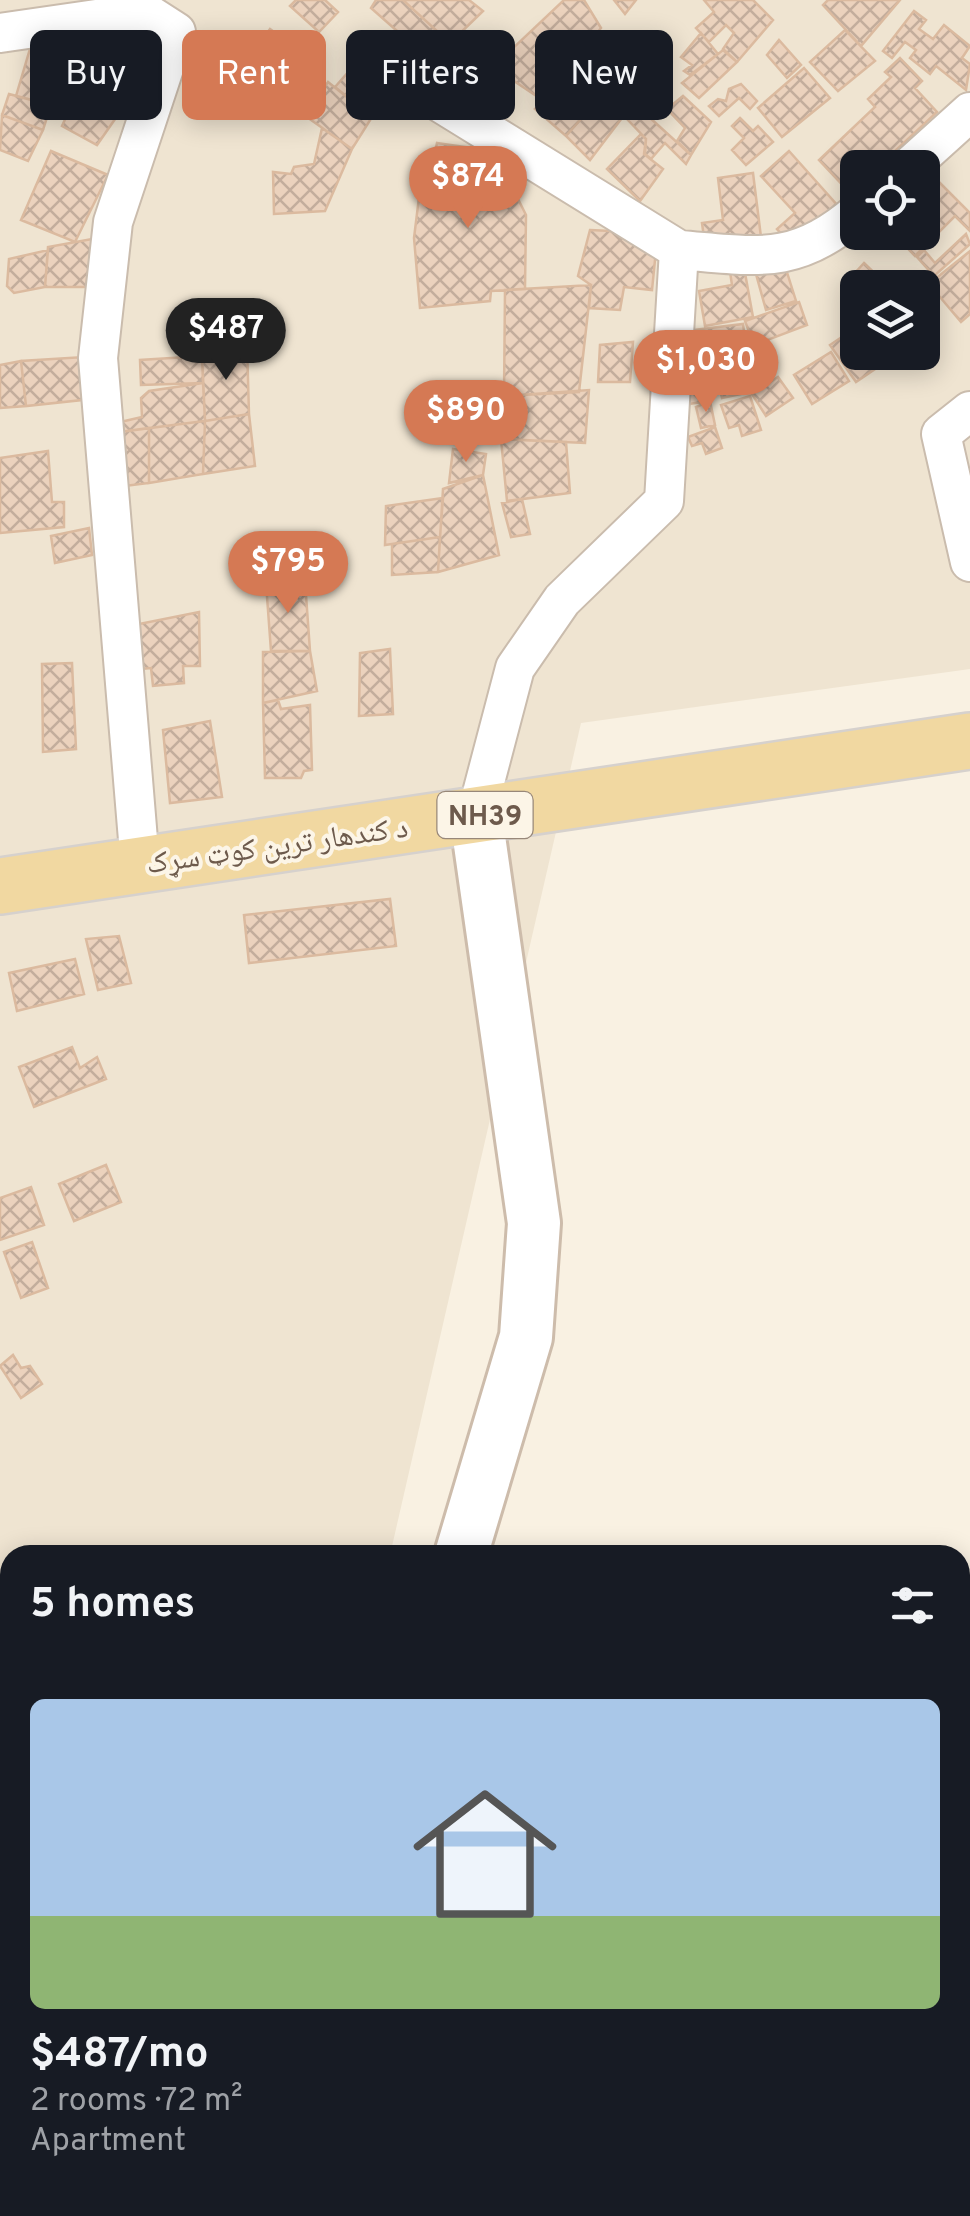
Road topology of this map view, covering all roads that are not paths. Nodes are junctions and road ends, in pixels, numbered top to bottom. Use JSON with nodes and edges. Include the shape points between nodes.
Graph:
{"nodes":[{"id":1,"x":0,"y":33,"type":"edge"},
{"id":2,"x":970,"y":112,"type":"edge"},
{"id":3,"x":468,"y":120,"type":"edge"},
{"id":4,"x":928,"y":150,"type":"edge"},
{"id":5,"x":840,"y":227,"type":"edge"},
{"id":6,"x":679,"y":250,"type":"junction"},
{"id":7,"x":970,"y":411,"type":"edge"},
{"id":8,"x":970,"y":562,"type":"edge"},
{"id":9,"x":970,"y":741,"type":"edge"},
{"id":10,"x":476,"y":816,"type":"junction"},
{"id":11,"x":140,"y":864,"type":"junction"},
{"id":12,"x":0,"y":886,"type":"edge"},
{"id":13,"x":463,"y":1545,"type":"edge"}],
"edges":[{"from":1,"to":11,"type":"street","via":[[145,12],[176,32],[113,222],[98,358]]},
{"from":2,"to":4,"type":"street"},
{"from":3,"to":6,"type":"street"},
{"from":5,"to":6,"type":"street","via":[[776,257]]},
{"from":6,"to":10,"type":"street","via":[[664,501],[562,600],[515,668]]},
{"from":7,"to":8,"type":"street","via":[[940,434]]},
{"from":9,"to":10,"type":"main road","name":"د کندهار ترين کوټ سړک","number":"NH39"},
{"from":10,"to":11,"type":"main road","name":"د کندهار ترين کوټ سړک","number":"NH39"},
{"from":10,"to":13,"type":"street","via":[[534,1223],[526,1337]]},
{"from":11,"to":12,"type":"main road","name":"د کندهار ترين کوټ سړک","number":"NH39"}]}
